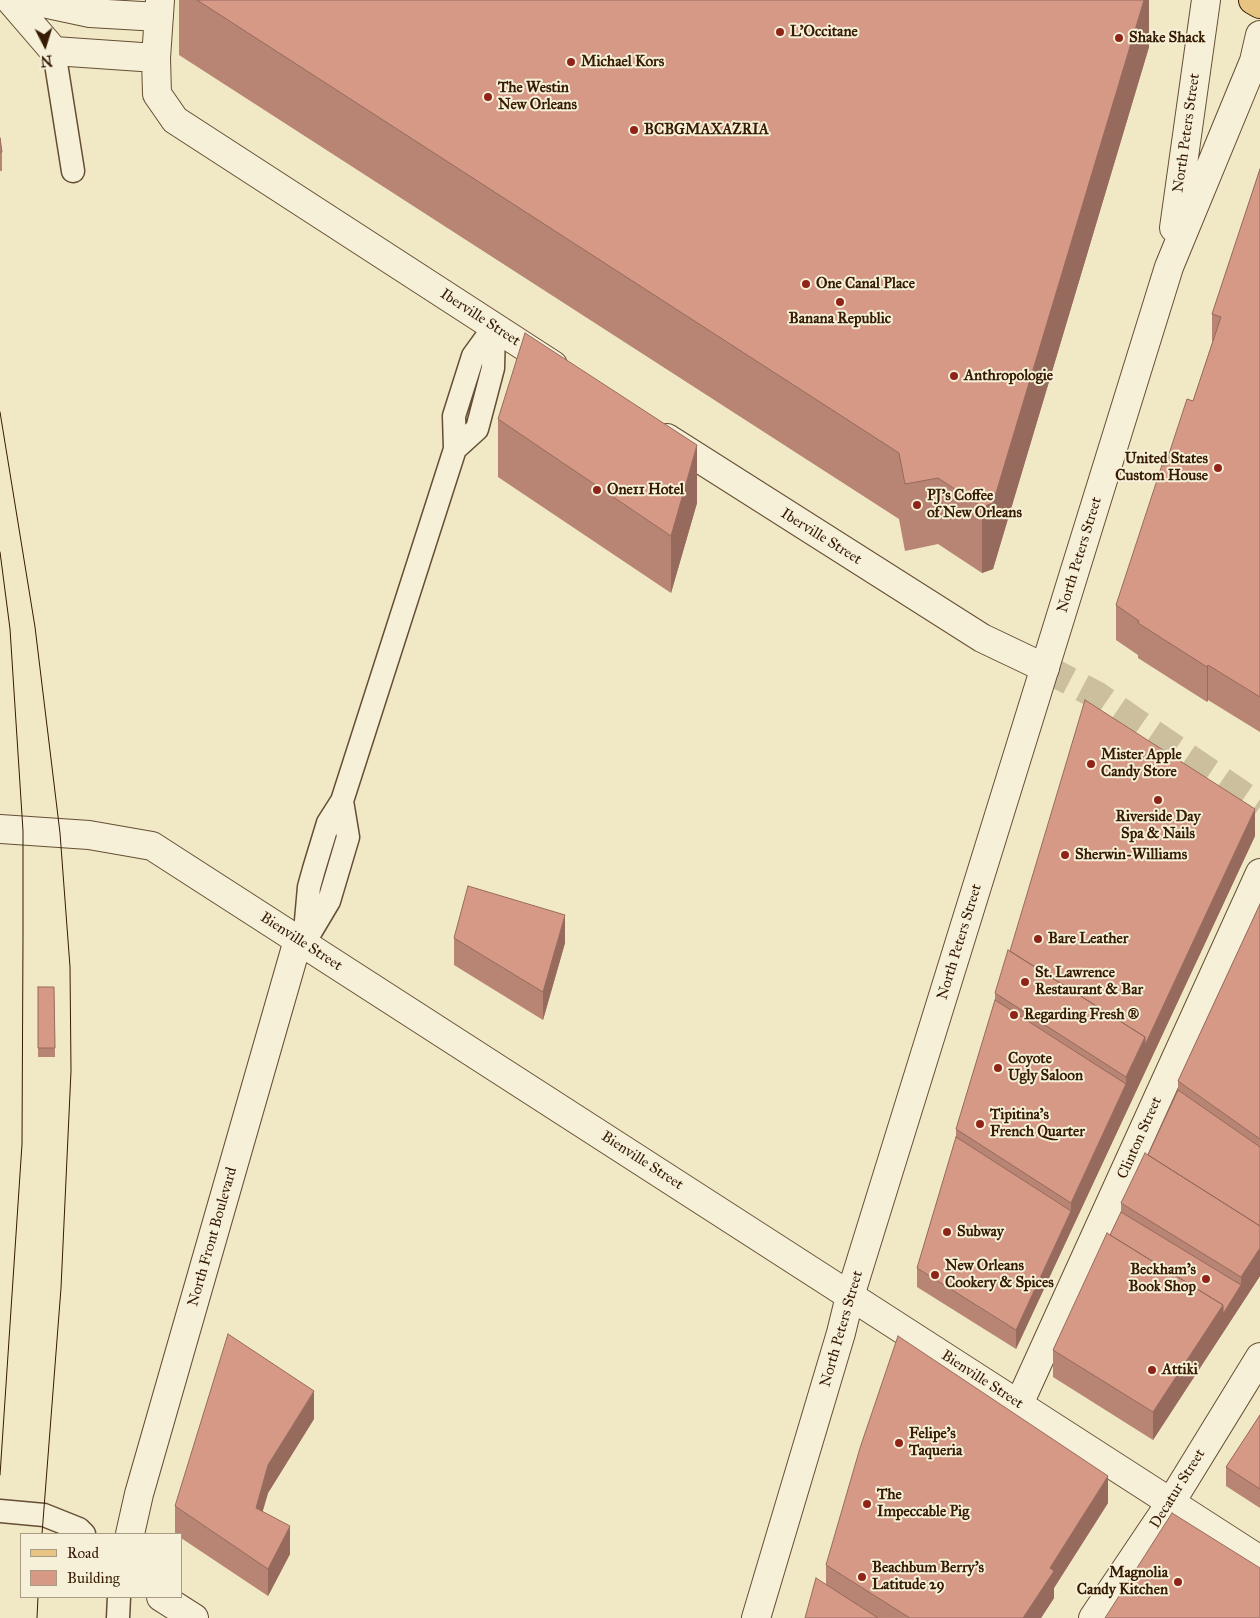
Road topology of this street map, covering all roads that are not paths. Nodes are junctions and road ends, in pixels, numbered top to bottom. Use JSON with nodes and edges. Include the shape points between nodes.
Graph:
{"nodes":[{"id":1,"x":10,"y":0,"type":"edge"},
{"id":2,"x":29,"y":0,"type":"edge"},
{"id":3,"x":1206,"y":0,"type":"edge"},
{"id":4,"x":1253,"y":0,"type":"edge"},
{"id":5,"x":1260,"y":4,"type":"edge"},
{"id":6,"x":159,"y":9,"type":"edge"},
{"id":7,"x":1260,"y":35,"type":"edge"},
{"id":8,"x":54,"y":51,"type":"junction"},
{"id":9,"x":156,"y":58,"type":"junction"},
{"id":10,"x":73,"y":171,"type":"dead end"},
{"id":11,"x":1169,"y":267,"type":"junction"},
{"id":12,"x":494,"y":327,"type":"junction"},
{"id":13,"x":577,"y":380,"type":"edge"},
{"id":14,"x":644,"y":424,"type":"edge"},
{"id":15,"x":1045,"y":668,"type":"junction"},
{"id":16,"x":0,"y":829,"type":"edge"},
{"id":17,"x":1260,"y":872,"type":"edge"},
{"id":18,"x":301,"y":941,"type":"junction"},
{"id":19,"x":850,"y":1296,"type":"junction"},
{"id":20,"x":1260,"y":1357,"type":"edge"},
{"id":21,"x":1019,"y":1404,"type":"junction"},
{"id":22,"x":1171,"y":1502,"type":"junction"},
{"id":23,"x":0,"y":1511,"type":"edge"},
{"id":24,"x":83,"y":1533,"type":"edge"},
{"id":25,"x":130,"y":1533,"type":"edge"},
{"id":26,"x":1260,"y":1560,"type":"edge"},
{"id":27,"x":119,"y":1598,"type":"edge"},
{"id":28,"x":163,"y":1598,"type":"edge"},
{"id":29,"x":118,"y":1618,"type":"edge"},
{"id":30,"x":194,"y":1618,"type":"edge"},
{"id":31,"x":756,"y":1618,"type":"edge"},
{"id":32,"x":1093,"y":1618,"type":"edge"}],
"edges":[{"from":1,"to":8,"type":"street"},
{"from":2,"to":6,"type":"street","via":[[90,14]]},
{"from":3,"to":11,"type":"street","name":"North Peters Street"},
{"from":4,"to":5,"type":"main road"},
{"from":6,"to":9,"type":"street"},
{"from":7,"to":11,"type":"street","name":"North Peters Street","via":[[1254,61]]},
{"from":8,"to":9,"type":"street"},
{"from":8,"to":10,"type":"lane"},
{"from":9,"to":12,"type":"street","name":"Iberville Street","via":[[157,94],[175,120]]},
{"from":11,"to":15,"type":"street","name":"North Peters Street"},
{"from":12,"to":13,"type":"street","name":"Iberville Street"},
{"from":12,"to":18,"type":"lane","via":[[473,356],[454,416],[455,449],[342,801],[348,837],[329,901]]},
{"from":14,"to":15,"type":"street","name":"Iberville Street","via":[[982,638]]},
{"from":15,"to":19,"type":"street","name":"North Peters Street"},
{"from":16,"to":18,"type":"street","name":"Bienville Street","via":[[89,835],[152,846]]},
{"from":17,"to":21,"type":"street","name":"Clinton Street"},
{"from":18,"to":19,"type":"street","name":"Bienville Street"},
{"from":18,"to":25,"type":"street","name":"North Front Boulevard"},
{"from":19,"to":21,"type":"street","name":"Bienville Street"},
{"from":19,"to":31,"type":"street","name":"North Peters Street"},
{"from":20,"to":22,"type":"street","name":"Decatur Street"},
{"from":21,"to":22,"type":"street","name":"Bienville Street"},
{"from":22,"to":26,"type":"street","name":"Bienville Street"},
{"from":22,"to":32,"type":"street","name":"Decatur Street"},
{"from":23,"to":24,"type":"lane","via":[[44,1515]]},
{"from":27,"to":29,"type":"lane"},
{"from":28,"to":30,"type":"street"}]}
